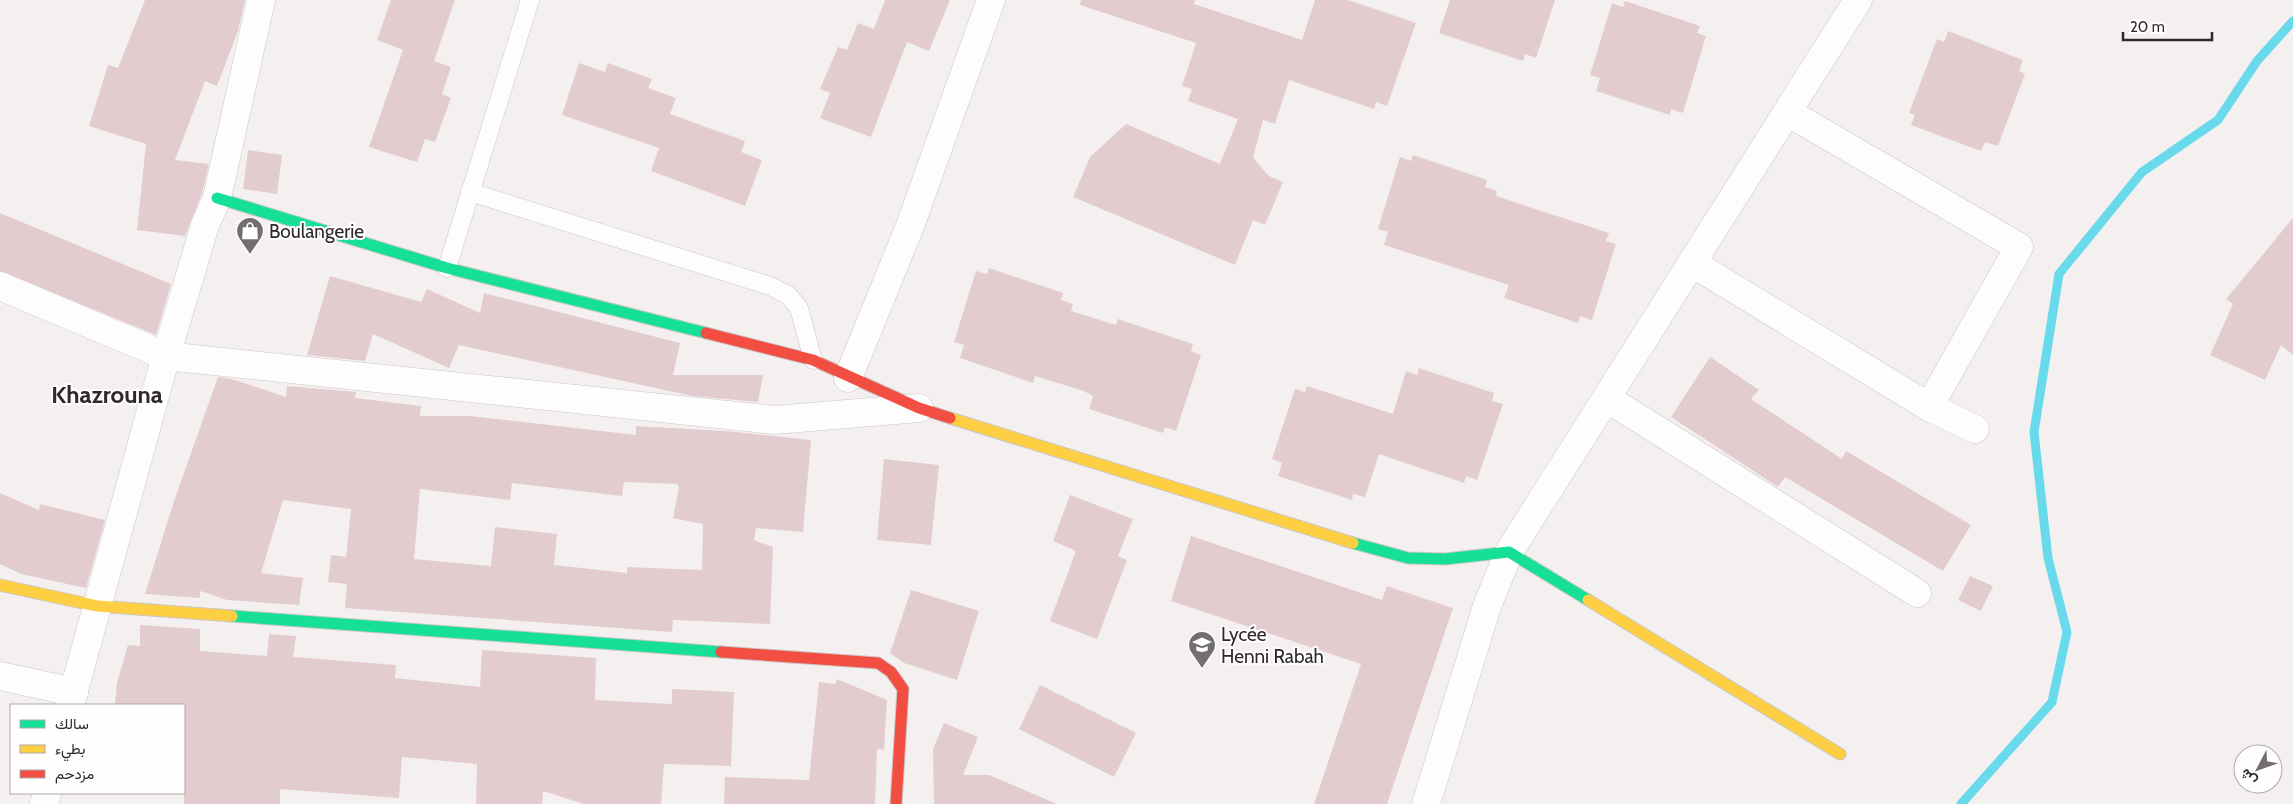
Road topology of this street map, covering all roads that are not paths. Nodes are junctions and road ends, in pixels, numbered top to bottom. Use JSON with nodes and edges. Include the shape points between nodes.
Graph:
{"nodes":[{"id":1,"x":261,"y":0,"type":"edge"},
{"id":2,"x":530,"y":0,"type":"edge"},
{"id":3,"x":991,"y":0,"type":"edge"},
{"id":4,"x":1858,"y":0,"type":"edge"},
{"id":5,"x":1789,"y":112,"type":"junction"},
{"id":6,"x":470,"y":192,"type":"junction"},
{"id":7,"x":217,"y":198,"type":"junction"},
{"id":8,"x":1692,"y":263,"type":"junction"},
{"id":9,"x":447,"y":268,"type":"junction"},
{"id":10,"x":0,"y":286,"type":"edge"},
{"id":11,"x":166,"y":356,"type":"junction"},
{"id":12,"x":813,"y":360,"type":"junction"},
{"id":13,"x":848,"y":378,"type":"junction"},
{"id":14,"x":1608,"y":399,"type":"junction"},
{"id":15,"x":1928,"y":407,"type":"junction"},
{"id":16,"x":920,"y":408,"type":"junction"},
{"id":17,"x":1975,"y":429,"type":"dead end"},
{"id":18,"x":1510,"y":552,"type":"junction"},
{"id":19,"x":0,"y":584,"type":"edge"},
{"id":20,"x":1917,"y":594,"type":"dead end"},
{"id":21,"x":97,"y":606,"type":"junction"},
{"id":22,"x":0,"y":676,"type":"edge"},
{"id":23,"x":72,"y":698,"type":"edge"},
{"id":24,"x":1840,"y":754,"type":"dead end"},
{"id":25,"x":896,"y":804,"type":"edge"},
{"id":26,"x":1426,"y":804,"type":"edge"}],
"edges":[{"from":1,"to":7,"type":"street"},
{"from":2,"to":6,"type":"lane"},
{"from":3,"to":13,"type":"street","via":[[910,226]]},
{"from":4,"to":5,"type":"street"},
{"from":5,"to":8,"type":"street"},
{"from":5,"to":15,"type":"street","via":[[2019,247]]},
{"from":6,"to":9,"type":"lane"},
{"from":6,"to":12,"type":"lane","via":[[770,286],[788,295],[799,308]]},
{"from":7,"to":9,"type":"street"},
{"from":7,"to":11,"type":"street","via":[[205,225]]},
{"from":8,"to":14,"type":"street"},
{"from":8,"to":15,"type":"street"},
{"from":9,"to":12,"type":"street"},
{"from":10,"to":11,"type":"street"},
{"from":11,"to":16,"type":"street","via":[[775,420]]},
{"from":11,"to":21,"type":"street"},
{"from":12,"to":13,"type":"street"},
{"from":13,"to":16,"type":"street"},
{"from":14,"to":18,"type":"street"},
{"from":14,"to":20,"type":"street"},
{"from":15,"to":17,"type":"street"},
{"from":16,"to":18,"type":"street","via":[[1385,553],[1408,558],[1445,559]]},
{"from":18,"to":24,"type":"street"},
{"from":18,"to":26,"type":"street","via":[[1487,606]]},
{"from":19,"to":21,"type":"street"},
{"from":21,"to":23,"type":"street"},
{"from":21,"to":25,"type":"street","via":[[878,663],[891,672],[903,689]]},
{"from":22,"to":23,"type":"street"}]}
